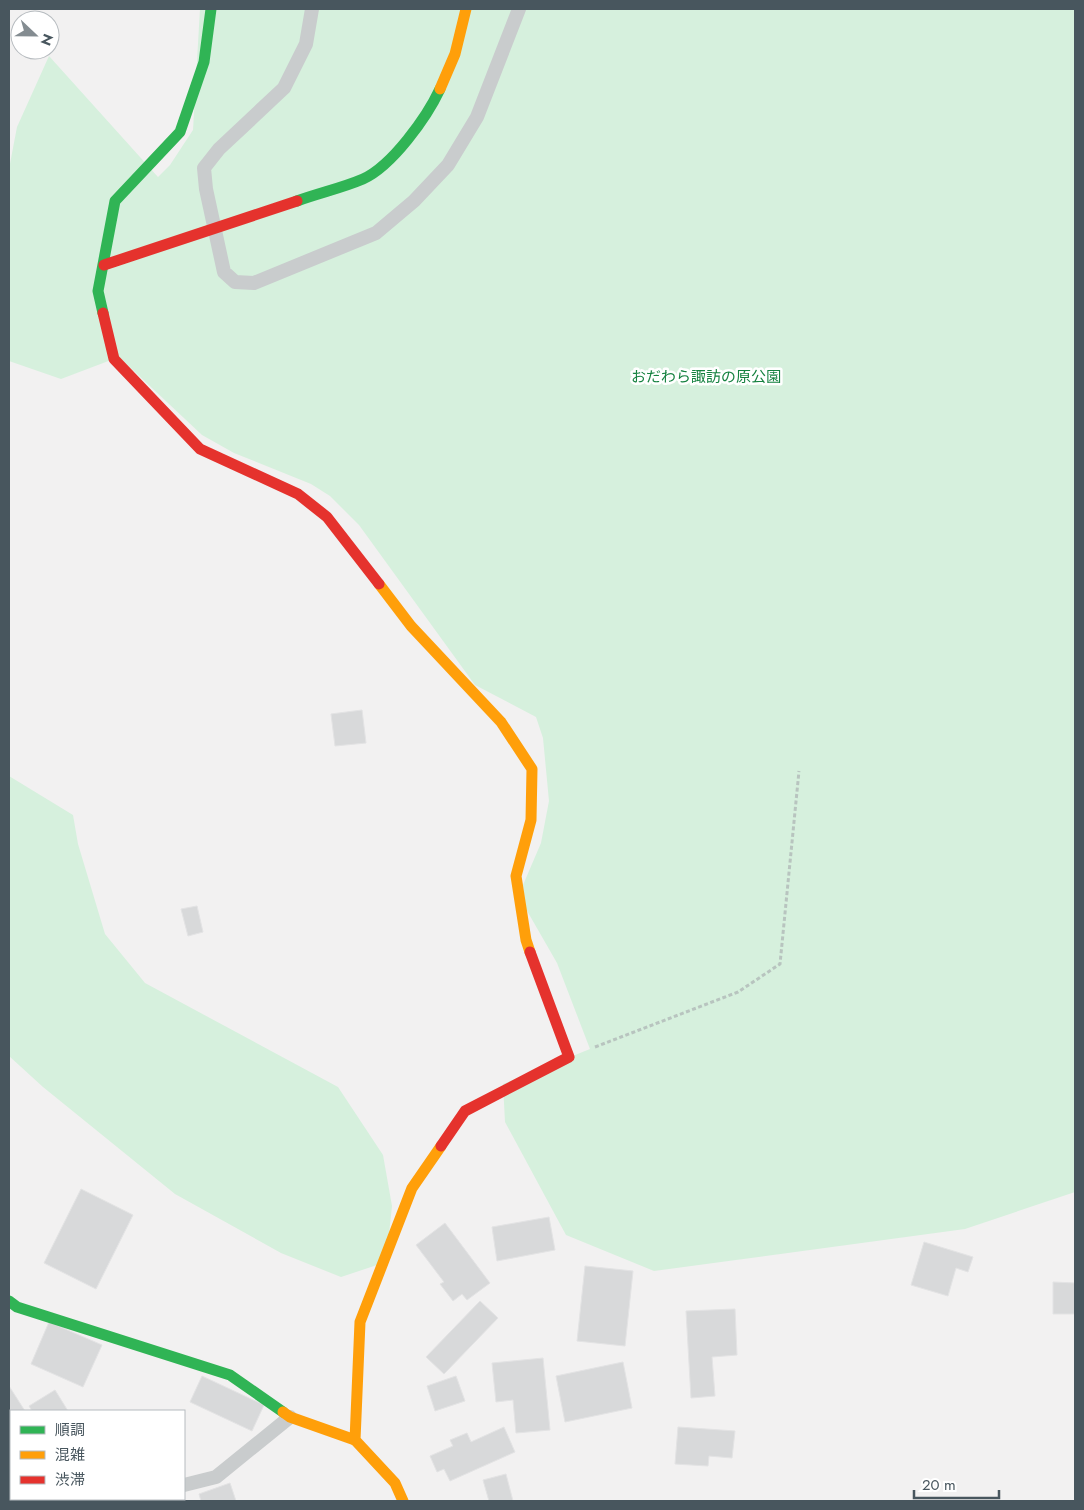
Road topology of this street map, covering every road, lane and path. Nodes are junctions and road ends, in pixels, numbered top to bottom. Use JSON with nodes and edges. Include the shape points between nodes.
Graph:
{"nodes":[{"id":1,"x":212,"y":9,"type":"edge"},
{"id":2,"x":312,"y":9,"type":"edge"},
{"id":3,"x":466,"y":9,"type":"edge"},
{"id":4,"x":518,"y":9,"type":"edge"},
{"id":5,"x":104,"y":266,"type":"junction"},
{"id":6,"x":798,"y":771,"type":"dead end"},
{"id":7,"x":569,"y":1057,"type":"junction"},
{"id":8,"x":9,"y":1301,"type":"edge"},
{"id":9,"x":290,"y":1417,"type":"junction"},
{"id":10,"x":355,"y":1440,"type":"junction"},
{"id":11,"x":185,"y":1485,"type":"edge"},
{"id":12,"x":403,"y":1501,"type":"edge"}],
"edges":[{"from":1,"to":5,"type":"street","via":[[204,62],[180,132],[115,201]]},
{"from":2,"to":4,"type":"lane","via":[[306,44],[284,88],[219,149],[204,168],[224,272],[236,282],[254,283],[376,234],[414,201],[448,165],[477,116]]},
{"from":3,"to":5,"type":"street","via":[[454,54],[433,104],[397,154],[365,178]]},
{"from":5,"to":7,"type":"street","via":[[98,291],[114,359],[200,449],[298,494],[326,516],[411,626],[501,722],[532,768],[531,820],[516,876],[526,940]]},
{"from":6,"to":7,"type":"path","via":[[780,964],[738,992]]},
{"from":7,"to":10,"type":"street","via":[[465,1111],[412,1188],[360,1322]]},
{"from":8,"to":9,"type":"street","via":[[17,1307],[230,1375]]},
{"from":9,"to":10,"type":"street"},
{"from":9,"to":11,"type":"lane","via":[[216,1477]]},
{"from":10,"to":12,"type":"street","via":[[395,1483]]}]}
